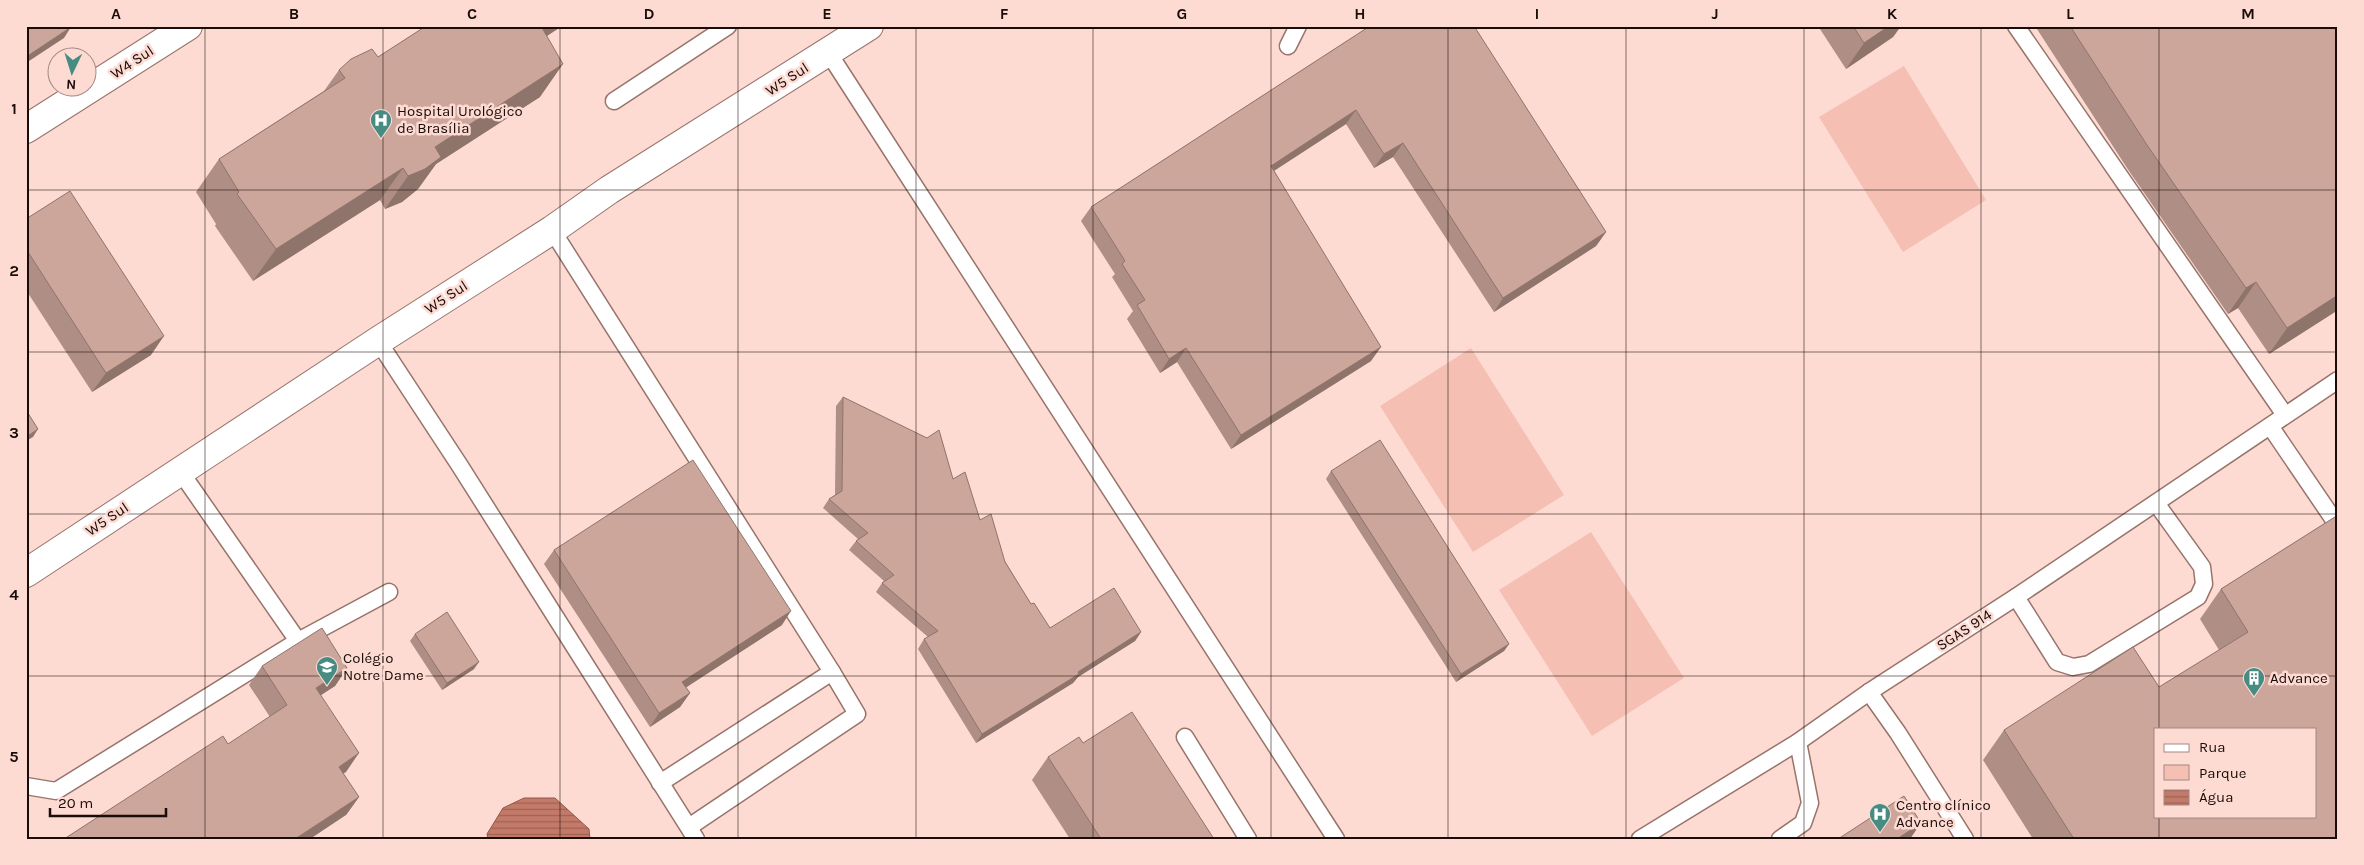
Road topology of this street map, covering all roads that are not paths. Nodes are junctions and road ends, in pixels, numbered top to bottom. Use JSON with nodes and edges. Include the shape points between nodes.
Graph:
{"nodes":[{"id":1,"x":188,"y":26,"type":"edge"},
{"id":2,"x":728,"y":26,"type":"edge"},
{"id":3,"x":869,"y":26,"type":"edge"},
{"id":4,"x":1298,"y":26,"type":"edge"},
{"id":5,"x":2016,"y":26,"type":"edge"},
{"id":6,"x":1288,"y":46,"type":"dead end"},
{"id":7,"x":828,"y":52,"type":"junction"},
{"id":8,"x":614,"y":101,"type":"dead end"},
{"id":9,"x":26,"y":129,"type":"edge"},
{"id":10,"x":552,"y":230,"type":"junction"},
{"id":11,"x":378,"y":341,"type":"junction"},
{"id":12,"x":2338,"y":380,"type":"edge"},
{"id":13,"x":2285,"y":415,"type":"junction"},
{"id":14,"x":2270,"y":426,"type":"junction"},
{"id":15,"x":180,"y":471,"type":"junction"},
{"id":16,"x":2156,"y":503,"type":"junction"},
{"id":17,"x":2338,"y":526,"type":"edge"},
{"id":18,"x":26,"y":573,"type":"edge"},
{"id":19,"x":389,"y":592,"type":"dead end"},
{"id":20,"x":2016,"y":597,"type":"junction"},
{"id":21,"x":298,"y":641,"type":"junction"},
{"id":22,"x":832,"y":672,"type":"junction"},
{"id":23,"x":1869,"y":692,"type":"junction"},
{"id":24,"x":1185,"y":737,"type":"dead end"},
{"id":25,"x":1798,"y":742,"type":"junction"},
{"id":26,"x":660,"y":782,"type":"junction"},
{"id":27,"x":26,"y":786,"type":"edge"},
{"id":28,"x":1654,"y":830,"type":"junction"},
{"id":29,"x":692,"y":833,"type":"edge"},
{"id":30,"x":1248,"y":839,"type":"edge"},
{"id":31,"x":1336,"y":839,"type":"edge"},
{"id":32,"x":1640,"y":839,"type":"edge"},
{"id":33,"x":1668,"y":839,"type":"edge"},
{"id":34,"x":1780,"y":839,"type":"edge"},
{"id":35,"x":1965,"y":839,"type":"edge"}],
"edges":[{"from":1,"to":9,"type":"main road","name":"W4 Sul"},
{"from":2,"to":8,"type":"lane"},
{"from":3,"to":7,"type":"main road","name":"W5 Sul"},
{"from":4,"to":6,"type":"lane"},
{"from":5,"to":13,"type":"lane"},
{"from":7,"to":10,"type":"main road","name":"W5 Sul","via":[[609,190]]},
{"from":7,"to":31,"type":"lane"},
{"from":10,"to":11,"type":"main road","name":"W5 Sul"},
{"from":10,"to":22,"type":"lane"},
{"from":11,"to":15,"type":"main road","name":"W5 Sul"},
{"from":11,"to":26,"type":"lane"},
{"from":12,"to":13,"type":"lane","name":"SGAS 914"},
{"from":13,"to":14,"type":"lane","name":"SGAS 914"},
{"from":14,"to":16,"type":"lane","name":"SGAS 914"},
{"from":14,"to":17,"type":"lane"},
{"from":15,"to":18,"type":"main road","name":"W5 Sul"},
{"from":15,"to":21,"type":"lane"},
{"from":16,"to":20,"type":"lane","name":"SGAS 914"},
{"from":16,"to":20,"type":"lane","via":[[2202,567],[2204,584],[2198,597],[2088,664],[2073,667],[2057,662]]},
{"from":19,"to":21,"type":"lane"},
{"from":20,"to":23,"type":"lane","name":"SGAS 914"},
{"from":21,"to":27,"type":"lane","via":[[56,791]]},
{"from":22,"to":26,"type":"lane"},
{"from":22,"to":29,"type":"lane","via":[[857,714]]},
{"from":23,"to":25,"type":"lane","name":"SGAS 914"},
{"from":23,"to":35,"type":"lane"},
{"from":24,"to":30,"type":"lane"},
{"from":25,"to":28,"type":"lane","name":"SGAS 914"},
{"from":25,"to":34,"type":"lane","via":[[1810,804],[1803,823]]},
{"from":26,"to":29,"type":"lane"},
{"from":28,"to":32,"type":"lane","name":"SGAS 914"},
{"from":28,"to":33,"type":"lane"}]}
